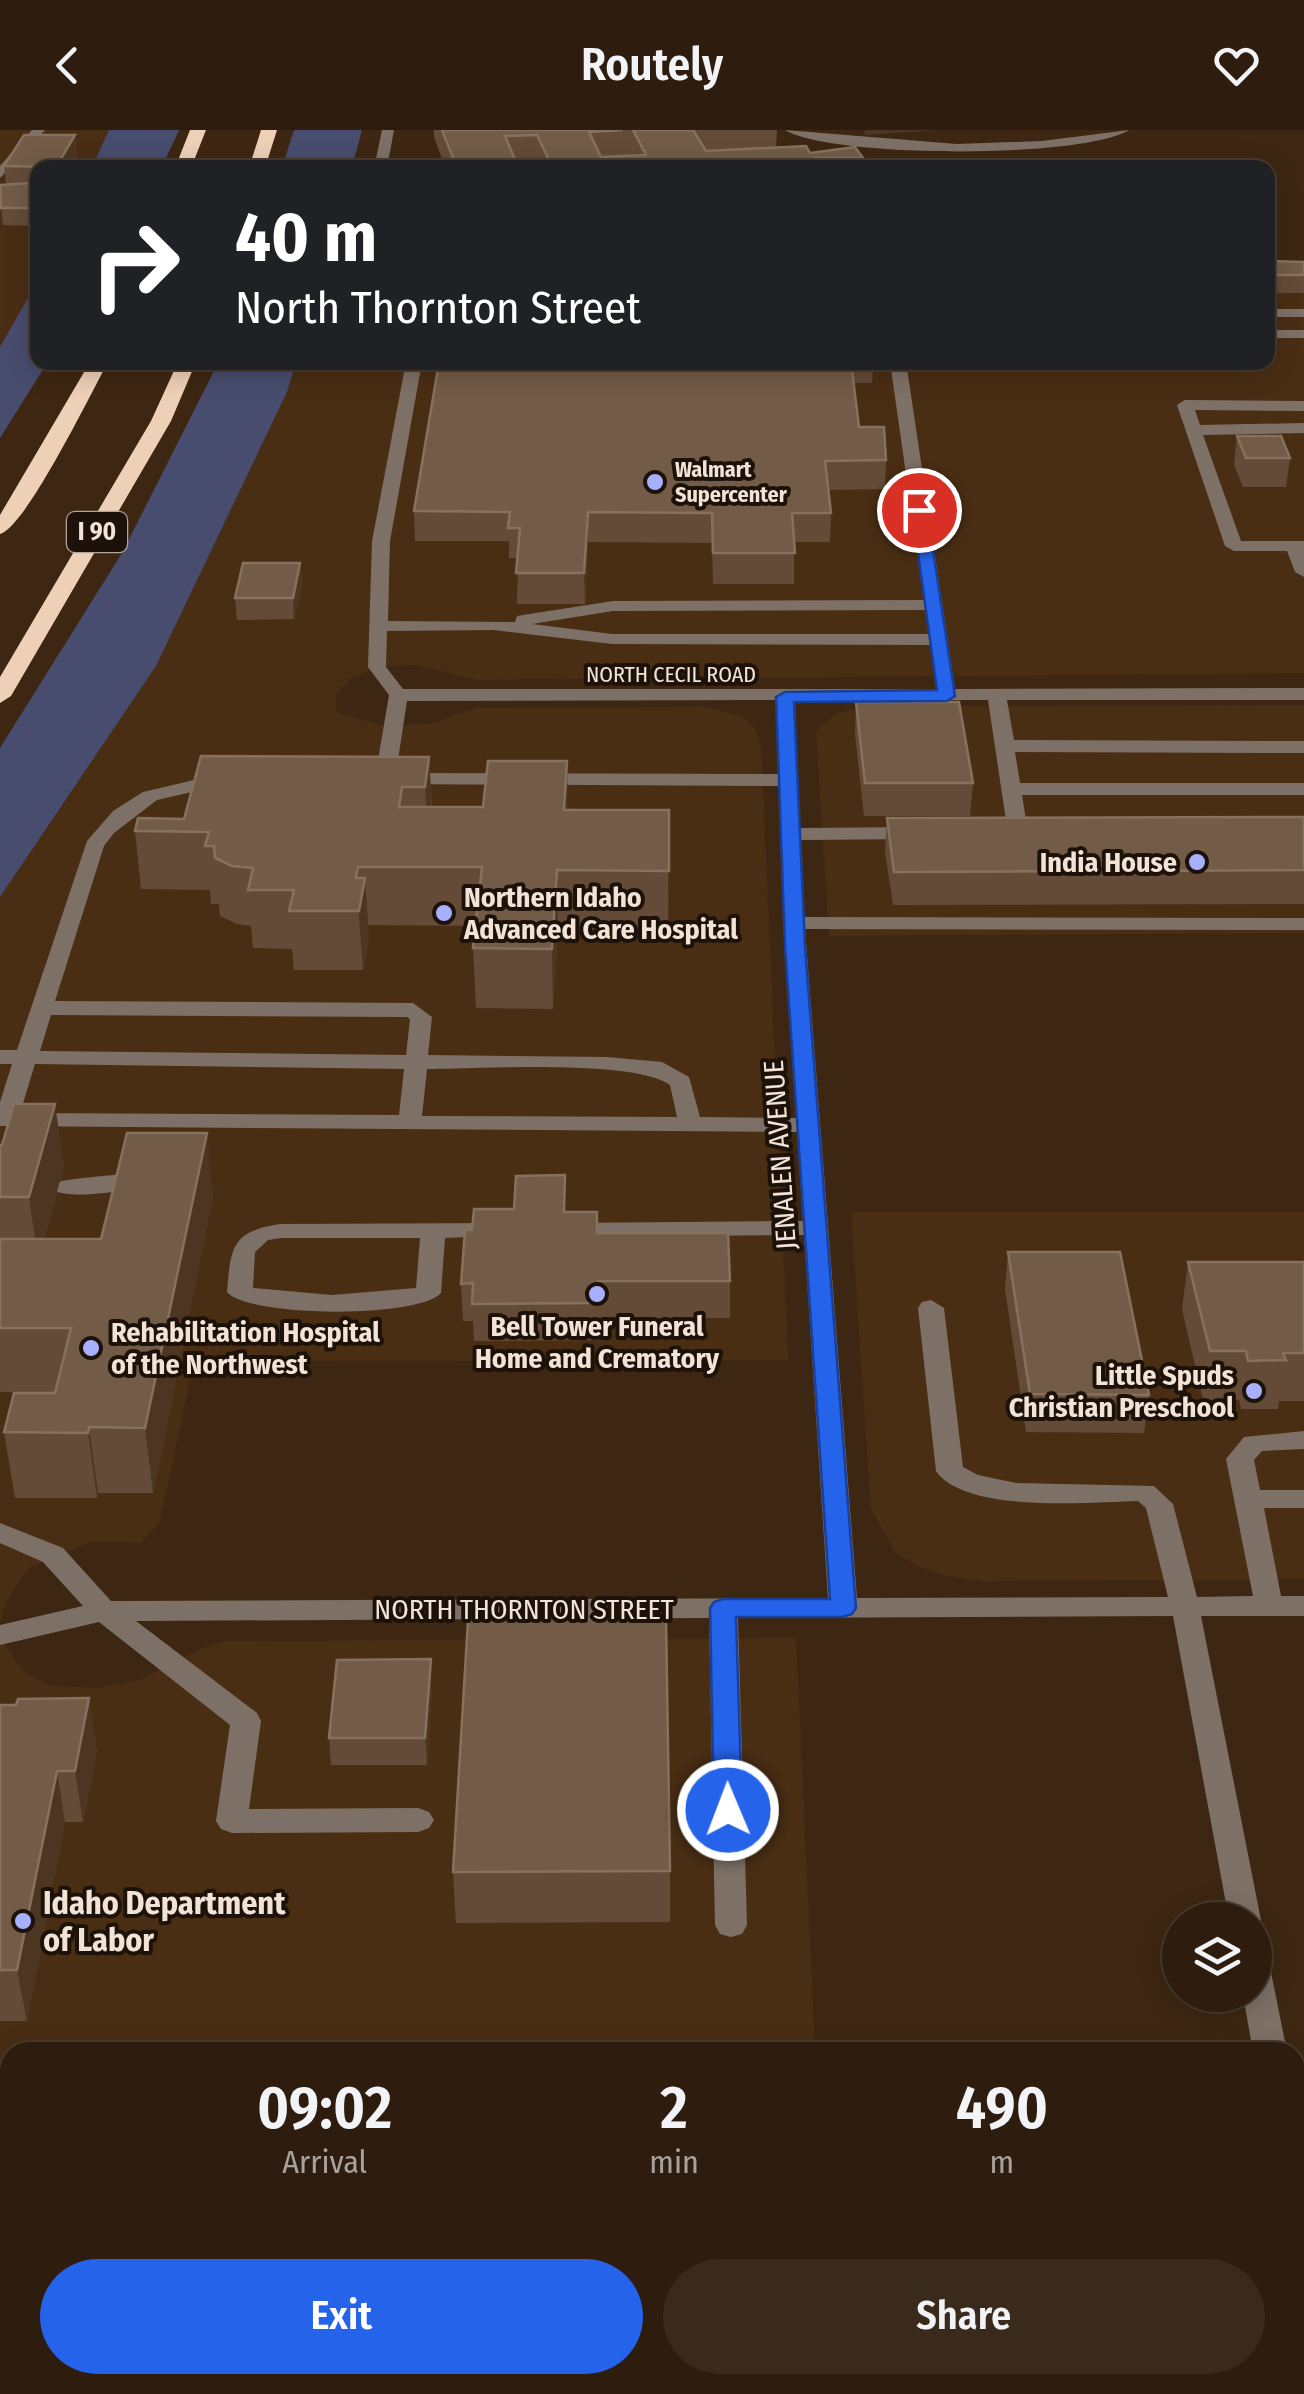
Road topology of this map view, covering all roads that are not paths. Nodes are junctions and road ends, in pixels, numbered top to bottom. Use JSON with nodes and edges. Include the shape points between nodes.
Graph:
{"nodes":[{"id":1,"x":39,"y":130,"type":"edge"},
{"id":2,"x":198,"y":130,"type":"edge"},
{"id":3,"x":269,"y":130,"type":"edge"},
{"id":4,"x":388,"y":130,"type":"edge"},
{"id":5,"x":791,"y":130,"type":"edge"},
{"id":6,"x":1123,"y":130,"type":"edge"},
{"id":7,"x":186,"y":160,"type":"edge"},
{"id":8,"x":260,"y":160,"type":"edge"},
{"id":9,"x":382,"y":160,"type":"edge"},
{"id":10,"x":0,"y":174,"type":"edge"},
{"id":11,"x":1275,"y":313,"type":"edge"},
{"id":12,"x":1304,"y":313,"type":"edge"},
{"id":13,"x":1275,"y":334,"type":"edge"},
{"id":14,"x":1304,"y":334,"type":"edge"},
{"id":15,"x":95,"y":370,"type":"edge"},
{"id":16,"x":183,"y":370,"type":"edge"},
{"id":17,"x":413,"y":370,"type":"edge"},
{"id":18,"x":899,"y":370,"type":"edge"},
{"id":19,"x":1304,"y":406,"type":"edge"},
{"id":20,"x":1304,"y":428,"type":"edge"},
{"id":21,"x":1194,"y":430,"type":"junction"},
{"id":22,"x":0,"y":528,"type":"edge"},
{"id":23,"x":1298,"y":546,"type":"edge"},
{"id":24,"x":1304,"y":572,"type":"edge"},
{"id":25,"x":933,"y":606,"type":"junction"},
{"id":26,"x":494,"y":625,"type":"junction"},
{"id":27,"x":381,"y":626,"type":"junction"},
{"id":28,"x":938,"y":640,"type":"junction"},
{"id":29,"x":4,"y":692,"type":"edge"},
{"id":30,"x":1304,"y":694,"type":"edge"},
{"id":31,"x":398,"y":695,"type":"junction"},
{"id":32,"x":997,"y":695,"type":"junction"},
{"id":33,"x":947,"y":696,"type":"junction"},
{"id":34,"x":785,"y":697,"type":"junction"},
{"id":35,"x":0,"y":714,"type":"edge"},
{"id":36,"x":1002,"y":746,"type":"junction"},
{"id":37,"x":1304,"y":746,"type":"edge"},
{"id":38,"x":241,"y":776,"type":"edge"},
{"id":39,"x":788,"y":780,"type":"junction"},
{"id":40,"x":1010,"y":789,"type":"junction"},
{"id":41,"x":1304,"y":789,"type":"edge"},
{"id":42,"x":942,"y":833,"type":"edge"},
{"id":43,"x":980,"y":833,"type":"edge"},
{"id":44,"x":791,"y":834,"type":"junction"},
{"id":45,"x":794,"y":923,"type":"junction"},
{"id":46,"x":1304,"y":924,"type":"edge"},
{"id":47,"x":42,"y":1008,"type":"junction"},
{"id":48,"x":0,"y":1056,"type":"edge"},
{"id":49,"x":27,"y":1056,"type":"junction"},
{"id":50,"x":416,"y":1062,"type":"junction"},
{"id":51,"x":184,"y":1122,"type":"junction"},
{"id":52,"x":410,"y":1122,"type":"junction"},
{"id":53,"x":690,"y":1124,"type":"junction"},
{"id":54,"x":808,"y":1125,"type":"junction"},
{"id":55,"x":3,"y":1127,"type":"edge"},
{"id":56,"x":59,"y":1186,"type":"dead end"},
{"id":57,"x":816,"y":1228,"type":"junction"},
{"id":58,"x":433,"y":1230,"type":"junction"},
{"id":59,"x":516,"y":1230,"type":"edge"},
{"id":60,"x":566,"y":1230,"type":"edge"},
{"id":61,"x":931,"y":1308,"type":"dead end"},
{"id":62,"x":1304,"y":1440,"type":"edge"},
{"id":63,"x":1304,"y":1499,"type":"edge"},
{"id":64,"x":1248,"y":1500,"type":"junction"},
{"id":65,"x":0,"y":1532,"type":"edge"},
{"id":66,"x":1185,"y":1606,"type":"junction"},
{"id":67,"x":1269,"y":1606,"type":"junction"},
{"id":68,"x":1304,"y":1606,"type":"edge"},
{"id":69,"x":723,"y":1608,"type":"junction"},
{"id":70,"x":843,"y":1608,"type":"junction"},
{"id":71,"x":104,"y":1611,"type":"junction"},
{"id":72,"x":0,"y":1635,"type":"edge"},
{"id":73,"x":418,"y":1820,"type":"dead end"},
{"id":74,"x":1242,"y":1902,"type":"edge"},
{"id":75,"x":731,"y":1925,"type":"dead end"},
{"id":76,"x":1262,"y":2012,"type":"edge"},
{"id":77,"x":1268,"y":2042,"type":"edge"}],
"edges":[{"from":1,"to":10,"type":"street"},
{"from":2,"to":7,"type":"highway"},
{"from":3,"to":8,"type":"highway"},
{"from":4,"to":9,"type":"street"},
{"from":5,"to":6,"type":"street","via":[[887,150],[1014,146]]},
{"from":11,"to":12,"type":"street"},
{"from":13,"to":14,"type":"street"},
{"from":15,"to":22,"type":"highway"},
{"from":16,"to":29,"type":"highway","number":"I 90","via":[[161,421]]},
{"from":17,"to":27,"type":"street","via":[[381,542]]},
{"from":18,"to":25,"type":"street"},
{"from":19,"to":21,"type":"street","via":[[1185,406]]},
{"from":20,"to":21,"type":"street"},
{"from":21,"to":23,"type":"street","via":[[1234,546]]},
{"from":23,"to":24,"type":"street"},
{"from":25,"to":26,"type":"street","via":[[613,606]]},
{"from":25,"to":28,"type":"street"},
{"from":26,"to":27,"type":"street"},
{"from":26,"to":28,"type":"street","via":[[612,639]]},
{"from":27,"to":31,"type":"street","via":[[377,667]]},
{"from":28,"to":33,"type":"street"},
{"from":29,"to":35,"type":"highway"},
{"from":30,"to":32,"type":"street","name":"NORTH CECIL ROAD"},
{"from":31,"to":34,"type":"street","name":"NORTH CECIL ROAD"},
{"from":31,"to":39,"type":"street","via":[[376,778]]},
{"from":32,"to":33,"type":"street","name":"NORTH CECIL ROAD"},
{"from":32,"to":36,"type":"street"},
{"from":33,"to":34,"type":"street","name":"NORTH CECIL ROAD"},
{"from":34,"to":39,"type":"street","name":"JENALEN AVENUE"},
{"from":36,"to":37,"type":"street"},
{"from":36,"to":40,"type":"street"},
{"from":38,"to":47,"type":"street","via":[[190,783],[114,816],[94,845]]},
{"from":39,"to":44,"type":"street","name":"JENALEN AVENUE"},
{"from":40,"to":41,"type":"street"},
{"from":40,"to":43,"type":"street","via":[[1028,833]]},
{"from":42,"to":44,"type":"street"},
{"from":44,"to":45,"type":"street","name":"JENALEN AVENUE"},
{"from":45,"to":46,"type":"street"},
{"from":45,"to":54,"type":"street","name":"JENALEN AVENUE"},
{"from":47,"to":49,"type":"street"},
{"from":47,"to":50,"type":"street","via":[[397,1007],[421,1017]]},
{"from":48,"to":49,"type":"street"},
{"from":49,"to":50,"type":"street"},
{"from":49,"to":55,"type":"street"},
{"from":50,"to":52,"type":"street"},
{"from":50,"to":53,"type":"street","via":[[662,1070],[681,1082]]},
{"from":51,"to":52,"type":"street"},
{"from":51,"to":55,"type":"street"},
{"from":51,"to":56,"type":"street","via":[[158,1173],[138,1183]]},
{"from":52,"to":53,"type":"street"},
{"from":53,"to":54,"type":"street"},
{"from":54,"to":57,"type":"street","name":"JENALEN AVENUE"},
{"from":57,"to":60,"type":"street"},
{"from":57,"to":70,"type":"street","name":"JENALEN AVENUE"},
{"from":58,"to":58,"type":"street","via":[[260,1234],[243,1250],[240,1292],[282,1301],[408,1300],[428,1293]]},
{"from":58,"to":59,"type":"street"},
{"from":61,"to":66,"type":"street","via":[[950,1471],[965,1482],[1009,1491],[1144,1492],[1159,1504]]},
{"from":62,"to":64,"type":"street","via":[[1254,1443],[1240,1459]]},
{"from":63,"to":64,"type":"street"},
{"from":64,"to":67,"type":"street"},
{"from":65,"to":71,"type":"street","via":[[53,1554]]},
{"from":66,"to":67,"type":"street","name":"NORTH THORNTON STREET"},
{"from":66,"to":70,"type":"street","name":"NORTH THORNTON STREET"},
{"from":66,"to":74,"type":"street"},
{"from":67,"to":68,"type":"street","name":"NORTH THORNTON STREET"},
{"from":69,"to":70,"type":"street","name":"NORTH THORNTON STREET"},
{"from":69,"to":71,"type":"street","name":"NORTH THORNTON STREET"},
{"from":69,"to":75,"type":"street"},
{"from":71,"to":72,"type":"street","name":"NORTH THORNTON STREET"},
{"from":71,"to":73,"type":"street","via":[[246,1721],[232,1821]]},
{"from":76,"to":77,"type":"street"}]}
